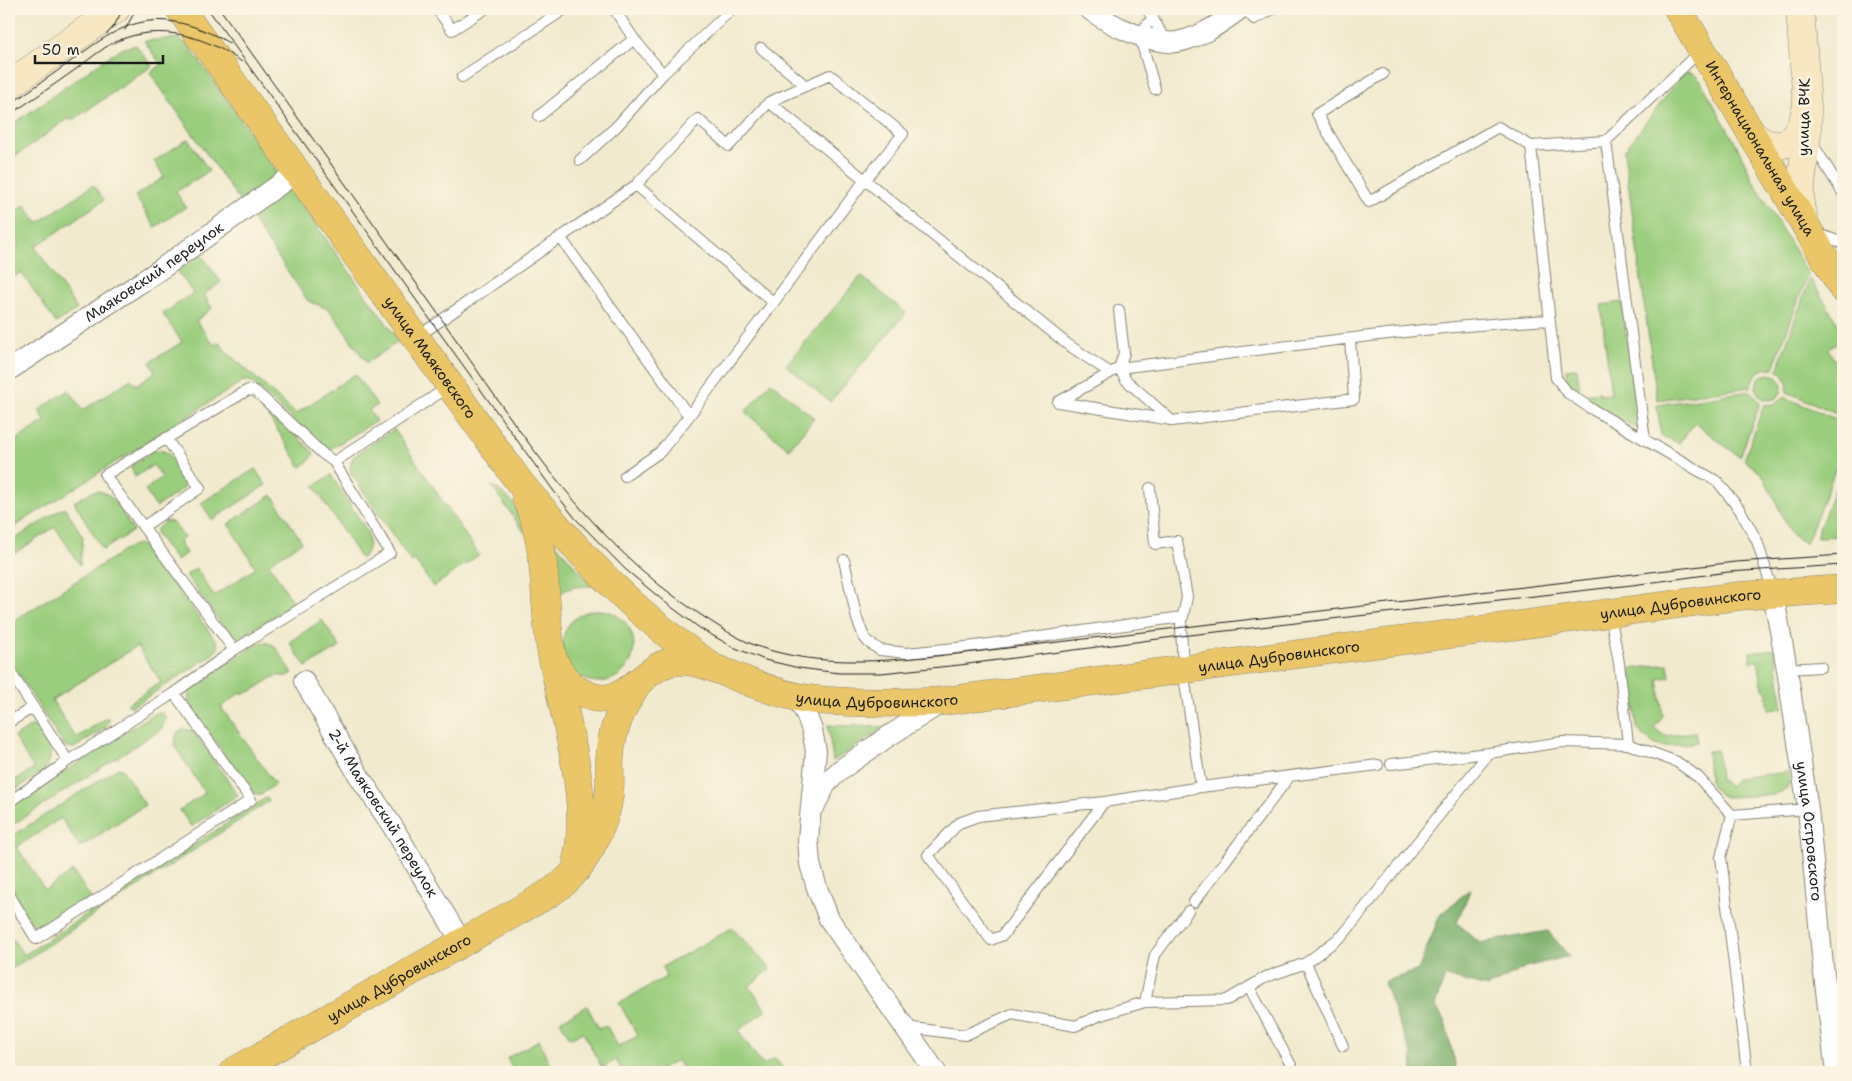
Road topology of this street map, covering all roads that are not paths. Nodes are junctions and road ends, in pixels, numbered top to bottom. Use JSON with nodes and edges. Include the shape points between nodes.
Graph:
{"nodes":[{"id":1,"x":116,"y":9,"type":"edge"},
{"id":2,"x":180,"y":9,"type":"edge"},
{"id":3,"x":437,"y":9,"type":"edge"},
{"id":4,"x":485,"y":9,"type":"edge"},
{"id":5,"x":565,"y":9,"type":"edge"},
{"id":6,"x":614,"y":9,"type":"edge"},
{"id":7,"x":732,"y":9,"type":"edge"},
{"id":8,"x":1089,"y":9,"type":"edge"},
{"id":9,"x":1240,"y":9,"type":"edge"},
{"id":10,"x":1245,"y":9,"type":"edge"},
{"id":11,"x":1273,"y":9,"type":"edge"},
{"id":12,"x":1678,"y":9,"type":"edge"},
{"id":13,"x":1800,"y":9,"type":"edge"},
{"id":14,"x":1150,"y":13,"type":"edge"},
{"id":15,"x":1138,"y":34,"type":"junction"},
{"id":16,"x":634,"y":39,"type":"junction"},
{"id":17,"x":1167,"y":42,"type":"junction"},
{"id":18,"x":761,"y":48,"type":"dead end"},
{"id":19,"x":1701,"y":50,"type":"junction"},
{"id":20,"x":662,"y":74,"type":"junction"},
{"id":21,"x":1383,"y":74,"type":"dead end"},
{"id":22,"x":462,"y":77,"type":"dead end"},
{"id":23,"x":9,"y":85,"type":"edge"},
{"id":24,"x":806,"y":86,"type":"junction"},
{"id":25,"x":1155,"y":89,"type":"dead end"},
{"id":26,"x":769,"y":102,"type":"junction"},
{"id":27,"x":1807,"y":106,"type":"junction"},
{"id":28,"x":539,"y":116,"type":"dead end"},
{"id":29,"x":1750,"y":133,"type":"junction"},
{"id":30,"x":1806,"y":133,"type":"junction"},
{"id":31,"x":1606,"y":141,"type":"junction"},
{"id":32,"x":1531,"y":146,"type":"junction"},
{"id":33,"x":580,"y":160,"type":"dead end"},
{"id":34,"x":297,"y":172,"type":"junction"},
{"id":35,"x":864,"y":181,"type":"junction"},
{"id":36,"x":636,"y":185,"type":"junction"},
{"id":37,"x":1843,"y":193,"type":"edge"},
{"id":38,"x":1805,"y":225,"type":"junction"},
{"id":39,"x":560,"y":238,"type":"junction"},
{"id":40,"x":1843,"y":242,"type":"edge"},
{"id":41,"x":1843,"y":289,"type":"edge"},
{"id":42,"x":773,"y":302,"type":"junction"},
{"id":43,"x":1119,"y":310,"type":"dead end"},
{"id":44,"x":1549,"y":320,"type":"junction"},
{"id":45,"x":416,"y":337,"type":"junction"},
{"id":46,"x":1350,"y":339,"type":"junction"},
{"id":47,"x":1119,"y":368,"type":"junction"},
{"id":48,"x":9,"y":370,"type":"edge"},
{"id":49,"x":1109,"y":372,"type":"junction"},
{"id":50,"x":451,"y":386,"type":"junction"},
{"id":51,"x":689,"y":416,"type":"junction"},
{"id":52,"x":1172,"y":421,"type":"junction"},
{"id":53,"x":166,"y":438,"type":"junction"},
{"id":54,"x":1645,"y":440,"type":"junction"},
{"id":55,"x":334,"y":462,"type":"junction"},
{"id":56,"x":625,"y":476,"type":"dead end"},
{"id":57,"x":520,"y":483,"type":"junction"},
{"id":58,"x":1150,"y":488,"type":"dead end"},
{"id":59,"x":143,"y":527,"type":"junction"},
{"id":60,"x":844,"y":560,"type":"dead end"},
{"id":61,"x":1843,"y":589,"type":"edge"},
{"id":62,"x":1773,"y":593,"type":"junction"},
{"id":63,"x":1610,"y":613,"type":"junction"},
{"id":64,"x":1182,"y":617,"type":"junction"},
{"id":65,"x":234,"y":650,"type":"junction"},
{"id":66,"x":554,"y":661,"type":"junction"},
{"id":67,"x":1822,"y":668,"type":"dead end"},
{"id":68,"x":1787,"y":669,"type":"junction"},
{"id":69,"x":9,"y":670,"type":"edge"},
{"id":70,"x":719,"y":670,"type":"junction"},
{"id":71,"x":1183,"y":670,"type":"junction"},
{"id":72,"x":304,"y":681,"type":"dead end"},
{"id":73,"x":637,"y":684,"type":"junction"},
{"id":74,"x":174,"y":693,"type":"junction"},
{"id":75,"x":796,"y":697,"type":"junction"},
{"id":76,"x":944,"y":701,"type":"junction"},
{"id":77,"x":32,"y":708,"type":"junction"},
{"id":78,"x":9,"y":722,"type":"edge"},
{"id":79,"x":1628,"y":744,"type":"junction"},
{"id":80,"x":1489,"y":753,"type":"junction"},
{"id":81,"x":68,"y":761,"type":"junction"},
{"id":82,"x":1391,"y":764,"type":"dead end"},
{"id":83,"x":1378,"y":765,"type":"dead end"},
{"id":84,"x":1289,"y":777,"type":"junction"},
{"id":85,"x":1201,"y":787,"type":"junction"},
{"id":86,"x":9,"y":802,"type":"edge"},
{"id":87,"x":1104,"y":802,"type":"junction"},
{"id":88,"x":1808,"y":808,"type":"junction"},
{"id":89,"x":1732,"y":815,"type":"junction"},
{"id":90,"x":810,"y":816,"type":"junction"},
{"id":91,"x":565,"y":882,"type":"junction"},
{"id":92,"x":9,"y":894,"type":"edge"},
{"id":93,"x":462,"y":943,"type":"junction"},
{"id":94,"x":1306,"y":963,"type":"junction"},
{"id":95,"x":1249,"y":987,"type":"junction"},
{"id":96,"x":1145,"y":1002,"type":"junction"},
{"id":97,"x":904,"y":1027,"type":"junction"},
{"id":98,"x":1342,"y":1046,"type":"dead end"},
{"id":99,"x":1292,"y":1067,"type":"dead end"},
{"id":100,"x":233,"y":1072,"type":"edge"},
{"id":101,"x":936,"y":1072,"type":"edge"},
{"id":102,"x":1746,"y":1072,"type":"edge"},
{"id":103,"x":1836,"y":1072,"type":"edge"}],
"edges":[{"from":1,"to":23,"type":"main road"},
{"from":2,"to":34,"type":"main road","name":"улица Маяковского"},
{"from":3,"to":4,"type":"lane","via":[[452,30]]},
{"from":5,"to":22,"type":"lane"},
{"from":6,"to":16,"type":"lane"},
{"from":7,"to":20,"type":"lane"},
{"from":8,"to":15,"type":"street","via":[[1106,22]]},
{"from":9,"to":17,"type":"street","via":[[1203,34]]},
{"from":10,"to":11,"type":"lane","via":[[1254,19]]},
{"from":12,"to":19,"type":"main road","name":"Интернациональная улица"},
{"from":13,"to":27,"type":"main road","name":"улица ВЧК"},
{"from":14,"to":15,"type":"lane"},
{"from":14,"to":17,"type":"lane"},
{"from":15,"to":17,"type":"street"},
{"from":15,"to":25,"type":"lane"},
{"from":16,"to":20,"type":"lane"},
{"from":16,"to":28,"type":"lane"},
{"from":18,"to":24,"type":"lane"},
{"from":19,"to":29,"type":"main road","name":"Интернациональная улица"},
{"from":19,"to":31,"type":"lane"},
{"from":20,"to":33,"type":"lane","via":[[617,126]]},
{"from":21,"to":32,"type":"lane","via":[[1317,114],[1369,202],[1498,127]]},
{"from":24,"to":26,"type":"lane"},
{"from":24,"to":35,"type":"lane","via":[[830,75],[902,134]]},
{"from":26,"to":35,"type":"lane"},
{"from":26,"to":36,"type":"lane","via":[[729,146],[698,119]]},
{"from":27,"to":29,"type":"main road","via":[[1803,123],[1783,145],[1768,145]]},
{"from":27,"to":30,"type":"main road","name":"улица ВЧК"},
{"from":29,"to":38,"type":"main road","name":"Интернациональная улица"},
{"from":30,"to":37,"type":"lane"},
{"from":30,"to":38,"type":"main road","name":"улица ВЧК","via":[[1800,194]]},
{"from":31,"to":32,"type":"lane"},
{"from":31,"to":54,"type":"lane"},
{"from":32,"to":44,"type":"lane"},
{"from":34,"to":45,"type":"main road","name":"улица Маяковского"},
{"from":34,"to":48,"type":"street","name":"Маяковский переулок","via":[[161,269]]},
{"from":35,"to":42,"type":"lane"},
{"from":35,"to":49,"type":"lane","via":[[1067,344]]},
{"from":36,"to":39,"type":"lane"},
{"from":36,"to":42,"type":"lane"},
{"from":38,"to":40,"type":"lane","via":[[1816,234]]},
{"from":38,"to":41,"type":"main road","name":"Интернациональная улица"},
{"from":39,"to":45,"type":"lane"},
{"from":39,"to":51,"type":"lane"},
{"from":42,"to":51,"type":"lane"},
{"from":43,"to":47,"type":"lane","via":[[1124,354]]},
{"from":44,"to":46,"type":"lane","via":[[1463,325]]},
{"from":44,"to":54,"type":"lane","via":[[1556,378],[1568,394]]},
{"from":45,"to":50,"type":"main road","name":"улица Маяковского"},
{"from":46,"to":47,"type":"lane"},
{"from":46,"to":52,"type":"lane","via":[[1354,399]]},
{"from":47,"to":49,"type":"lane"},
{"from":47,"to":52,"type":"lane","via":[[1126,380]]},
{"from":49,"to":52,"type":"lane","via":[[1058,402]]},
{"from":50,"to":55,"type":"lane"},
{"from":50,"to":57,"type":"main road","name":"улица Маяковского"},
{"from":51,"to":56,"type":"lane","via":[[660,452]]},
{"from":53,"to":55,"type":"lane","via":[[248,390],[255,391]]},
{"from":53,"to":59,"type":"lane","via":[[200,488]]},
{"from":53,"to":59,"type":"lane","via":[[105,475]]},
{"from":54,"to":62,"type":"lane","via":[[1718,482],[1740,510],[1757,541]]},
{"from":55,"to":65,"type":"lane","via":[[390,553]]},
{"from":57,"to":66,"type":"main road","via":[[536,523]]},
{"from":57,"to":70,"type":"main road","name":"улица Маяковского","via":[[622,594],[681,646]]},
{"from":58,"to":64,"type":"lane","via":[[1155,544],[1177,541],[1187,597]]},
{"from":59,"to":65,"type":"lane"},
{"from":60,"to":64,"type":"lane","via":[[864,637],[880,650],[907,653],[975,646]]},
{"from":61,"to":62,"type":"main road","name":"улица Дубровинского"},
{"from":62,"to":63,"type":"main road","name":"улица Дубровинского"},
{"from":62,"to":68,"type":"street","name":"улица Островского"},
{"from":63,"to":71,"type":"main road","name":"улица Дубровинского"},
{"from":63,"to":79,"type":"lane"},
{"from":64,"to":71,"type":"lane"},
{"from":65,"to":74,"type":"lane"},
{"from":66,"to":73,"type":"main road","via":[[565,681],[594,697],[612,698]]},
{"from":66,"to":91,"type":"main road","via":[[581,818],[577,859]]},
{"from":67,"to":68,"type":"lane"},
{"from":68,"to":88,"type":"street","name":"улица Островского"},
{"from":69,"to":77,"type":"lane"},
{"from":70,"to":73,"type":"main road","via":[[680,661],[658,668]]},
{"from":70,"to":75,"type":"main road","name":"улица Дубровинского"},
{"from":71,"to":76,"type":"main road","name":"улица Дубровинского"},
{"from":71,"to":85,"type":"lane"},
{"from":72,"to":93,"type":"street","name":"2-й Маяковский переулок"},
{"from":73,"to":91,"type":"main road","via":[[613,733],[609,797],[600,825],[584,858]]},
{"from":74,"to":81,"type":"lane"},
{"from":74,"to":92,"type":"lane","via":[[251,800],[36,939]]},
{"from":75,"to":76,"type":"main road","name":"улица Дубровинского","via":[[895,704]]},
{"from":75,"to":90,"type":"street","via":[[806,714],[816,750]]},
{"from":76,"to":90,"type":"street","via":[[840,770],[819,794]]},
{"from":77,"to":78,"type":"lane"},
{"from":77,"to":81,"type":"lane"},
{"from":79,"to":80,"type":"lane","via":[[1562,742]]},
{"from":79,"to":89,"type":"lane","via":[[1677,762],[1698,777]]},
{"from":80,"to":82,"type":"lane"},
{"from":80,"to":94,"type":"lane","via":[[1344,935]]},
{"from":81,"to":86,"type":"lane"},
{"from":83,"to":84,"type":"lane"},
{"from":84,"to":85,"type":"lane"},
{"from":84,"to":96,"type":"lane","via":[[1155,955]]},
{"from":85,"to":87,"type":"lane"},
{"from":87,"to":87,"type":"lane","via":[[1003,935],[991,940],[928,854],[959,823],[978,816]]},
{"from":88,"to":89,"type":"lane"},
{"from":88,"to":103,"type":"street","name":"улица Островского"},
{"from":89,"to":102,"type":"lane","via":[[1721,857]]},
{"from":90,"to":97,"type":"street","via":[[810,864],[829,919]]},
{"from":91,"to":93,"type":"main road","name":"улица Дубровинского"},
{"from":93,"to":100,"type":"main road","name":"улица Дубровинского"},
{"from":94,"to":95,"type":"lane","via":[[1266,977]]},
{"from":94,"to":98,"type":"lane"},
{"from":95,"to":96,"type":"lane","via":[[1227,1000]]},
{"from":95,"to":99,"type":"lane"},
{"from":96,"to":97,"type":"lane","via":[[1076,1026],[1012,1014],[965,1034]]},
{"from":97,"to":101,"type":"street"}]}
